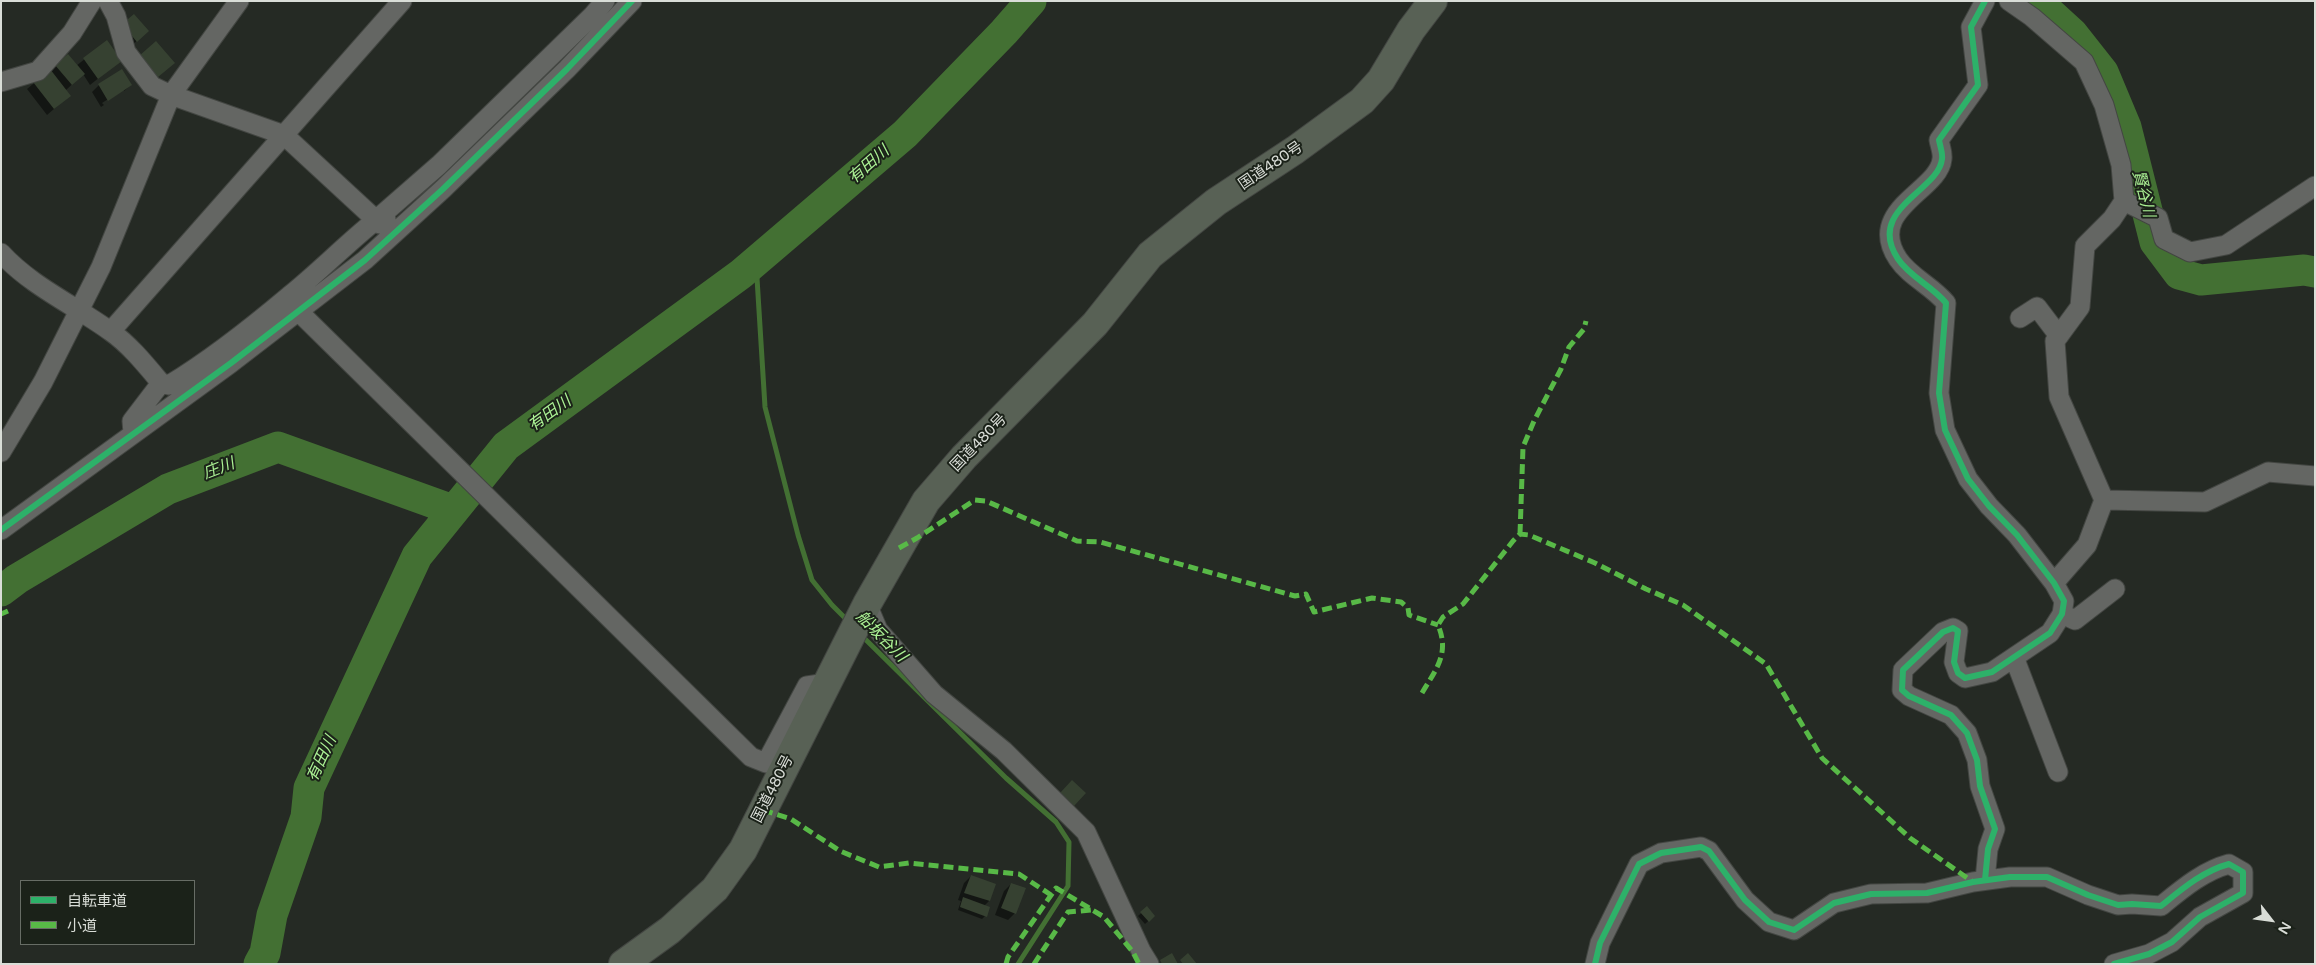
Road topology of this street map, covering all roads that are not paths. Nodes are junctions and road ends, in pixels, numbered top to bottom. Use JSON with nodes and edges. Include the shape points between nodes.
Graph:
{"nodes":[{"id":1,"x":92,"y":1,"type":"edge"},
{"id":2,"x":108,"y":1,"type":"edge"},
{"id":3,"x":239,"y":1,"type":"edge"},
{"id":4,"x":402,"y":1,"type":"edge"},
{"id":5,"x":632,"y":1,"type":"edge"},
{"id":6,"x":1433,"y":1,"type":"edge"},
{"id":7,"x":1985,"y":1,"type":"edge"},
{"id":8,"x":2009,"y":1,"type":"edge"},
{"id":9,"x":599,"y":8,"type":"edge"},
{"id":10,"x":604,"y":30,"type":"junction"},
{"id":11,"x":1,"y":82,"type":"edge"},
{"id":12,"x":171,"y":96,"type":"junction"},
{"id":13,"x":284,"y":134,"type":"junction"},
{"id":14,"x":2315,"y":186,"type":"edge"},
{"id":15,"x":443,"y":189,"type":"junction"},
{"id":16,"x":2124,"y":202,"type":"junction"},
{"id":17,"x":376,"y":220,"type":"junction"},
{"id":18,"x":1,"y":253,"type":"edge"},
{"id":19,"x":79,"y":312,"type":"junction"},
{"id":20,"x":304,"y":317,"type":"junction"},
{"id":21,"x":2020,"y":318,"type":"dead end"},
{"id":22,"x":111,"y":331,"type":"junction"},
{"id":23,"x":2059,"y":336,"type":"junction"},
{"id":24,"x":161,"y":383,"type":"junction"},
{"id":25,"x":133,"y":433,"type":"junction"},
{"id":26,"x":1,"y":452,"type":"edge"},
{"id":27,"x":2315,"y":476,"type":"edge"},
{"id":28,"x":2104,"y":500,"type":"junction"},
{"id":29,"x":1,"y":530,"type":"edge"},
{"id":30,"x":2054,"y":582,"type":"junction"},
{"id":31,"x":2115,"y":589,"type":"dead end"},
{"id":32,"x":867,"y":604,"type":"junction"},
{"id":33,"x":2062,"y":614,"type":"junction"},
{"id":34,"x":2014,"y":657,"type":"junction"},
{"id":35,"x":827,"y":683,"type":"junction"},
{"id":36,"x":2058,"y":772,"type":"dead end"},
{"id":37,"x":1985,"y":880,"type":"junction"},
{"id":38,"x":623,"y":964,"type":"edge"},
{"id":39,"x":1149,"y":964,"type":"edge"},
{"id":40,"x":1595,"y":964,"type":"edge"},
{"id":41,"x":2114,"y":964,"type":"edge"}],
"edges":[{"from":1,"to":11,"type":"street","via":[[72,33],[38,71]]},
{"from":2,"to":12,"type":"street","via":[[116,16],[126,52],[152,86]]},
{"from":3,"to":12,"type":"street"},
{"from":4,"to":13,"type":"street"},
{"from":5,"to":10,"type":"street"},
{"from":6,"to":32,"type":"highway","name":"国道480号","via":[[1381,80],[1362,101],[1216,202],[1150,256],[1095,324],[926,501]]},
{"from":7,"to":30,"type":"street","via":[[1971,27],[1978,85],[1939,140],[1942,160],[1932,178],[1909,198],[1892,222],[1890,237],[1897,258],[1909,272],[1946,302],[1939,393],[1945,430],[1968,479]]},
{"from":8,"to":16,"type":"street","via":[[2084,62],[2107,114],[2121,165]]},
{"from":9,"to":10,"type":"street"},
{"from":9,"to":17,"type":"street","via":[[440,165]]},
{"from":10,"to":15,"type":"street"},
{"from":12,"to":13,"type":"street"},
{"from":12,"to":19,"type":"street","via":[[101,267]]},
{"from":13,"to":17,"type":"street"},
{"from":13,"to":22,"type":"street"},
{"from":14,"to":16,"type":"street","via":[[2226,245],[2190,252],[2164,239],[2158,218]]},
{"from":15,"to":17,"type":"street","via":[[429,187],[380,224]]},
{"from":15,"to":20,"type":"street"},
{"from":16,"to":23,"type":"street","via":[[2085,246],[2080,307]]},
{"from":17,"to":24,"type":"street","via":[[291,295],[209,360],[169,385]]},
{"from":18,"to":19,"type":"street","via":[[15,268]]},
{"from":19,"to":22,"type":"street"},
{"from":19,"to":26,"type":"street","via":[[43,382]]},
{"from":20,"to":25,"type":"street"},
{"from":20,"to":35,"type":"street","via":[[751,756],[766,763],[807,686]]},
{"from":21,"to":23,"type":"street","via":[[2037,307]]},
{"from":22,"to":24,"type":"street"},
{"from":23,"to":28,"type":"street","via":[[2055,340],[2059,397]]},
{"from":24,"to":25,"type":"street","via":[[132,420]]},
{"from":25,"to":29,"type":"street"},
{"from":27,"to":28,"type":"street","via":[[2268,472],[2205,502]]},
{"from":28,"to":30,"type":"street","via":[[2087,545]]},
{"from":30,"to":33,"type":"street","via":[[2064,601]]},
{"from":31,"to":33,"type":"street","via":[[2075,620]]},
{"from":32,"to":35,"type":"highway","name":"国道480号"},
{"from":32,"to":39,"type":"street","via":[[878,630],[934,694],[1004,751],[1086,832]]},
{"from":33,"to":34,"type":"street","via":[[2050,633]]},
{"from":34,"to":36,"type":"street"},
{"from":34,"to":37,"type":"street","via":[[1992,672],[1965,678],[1958,674],[1954,662],[1958,631],[1953,628],[1943,632],[1903,670],[1902,690],[1951,715],[1967,733],[1995,829],[1988,849]]},
{"from":35,"to":38,"type":"highway","name":"国道480号","via":[[743,850],[715,889],[670,930]]},
{"from":37,"to":40,"type":"street","via":[[1927,893],[1871,894],[1834,903],[1794,930],[1769,922],[1745,900],[1709,851],[1701,847],[1661,853],[1639,864],[1600,943]]},
{"from":37,"to":41,"type":"street","via":[[2047,877],[2118,905],[2161,906],[2188,884],[2216,868],[2229,864],[2243,872],[2243,893],[2200,917],[2172,942],[2149,954]]}]}
